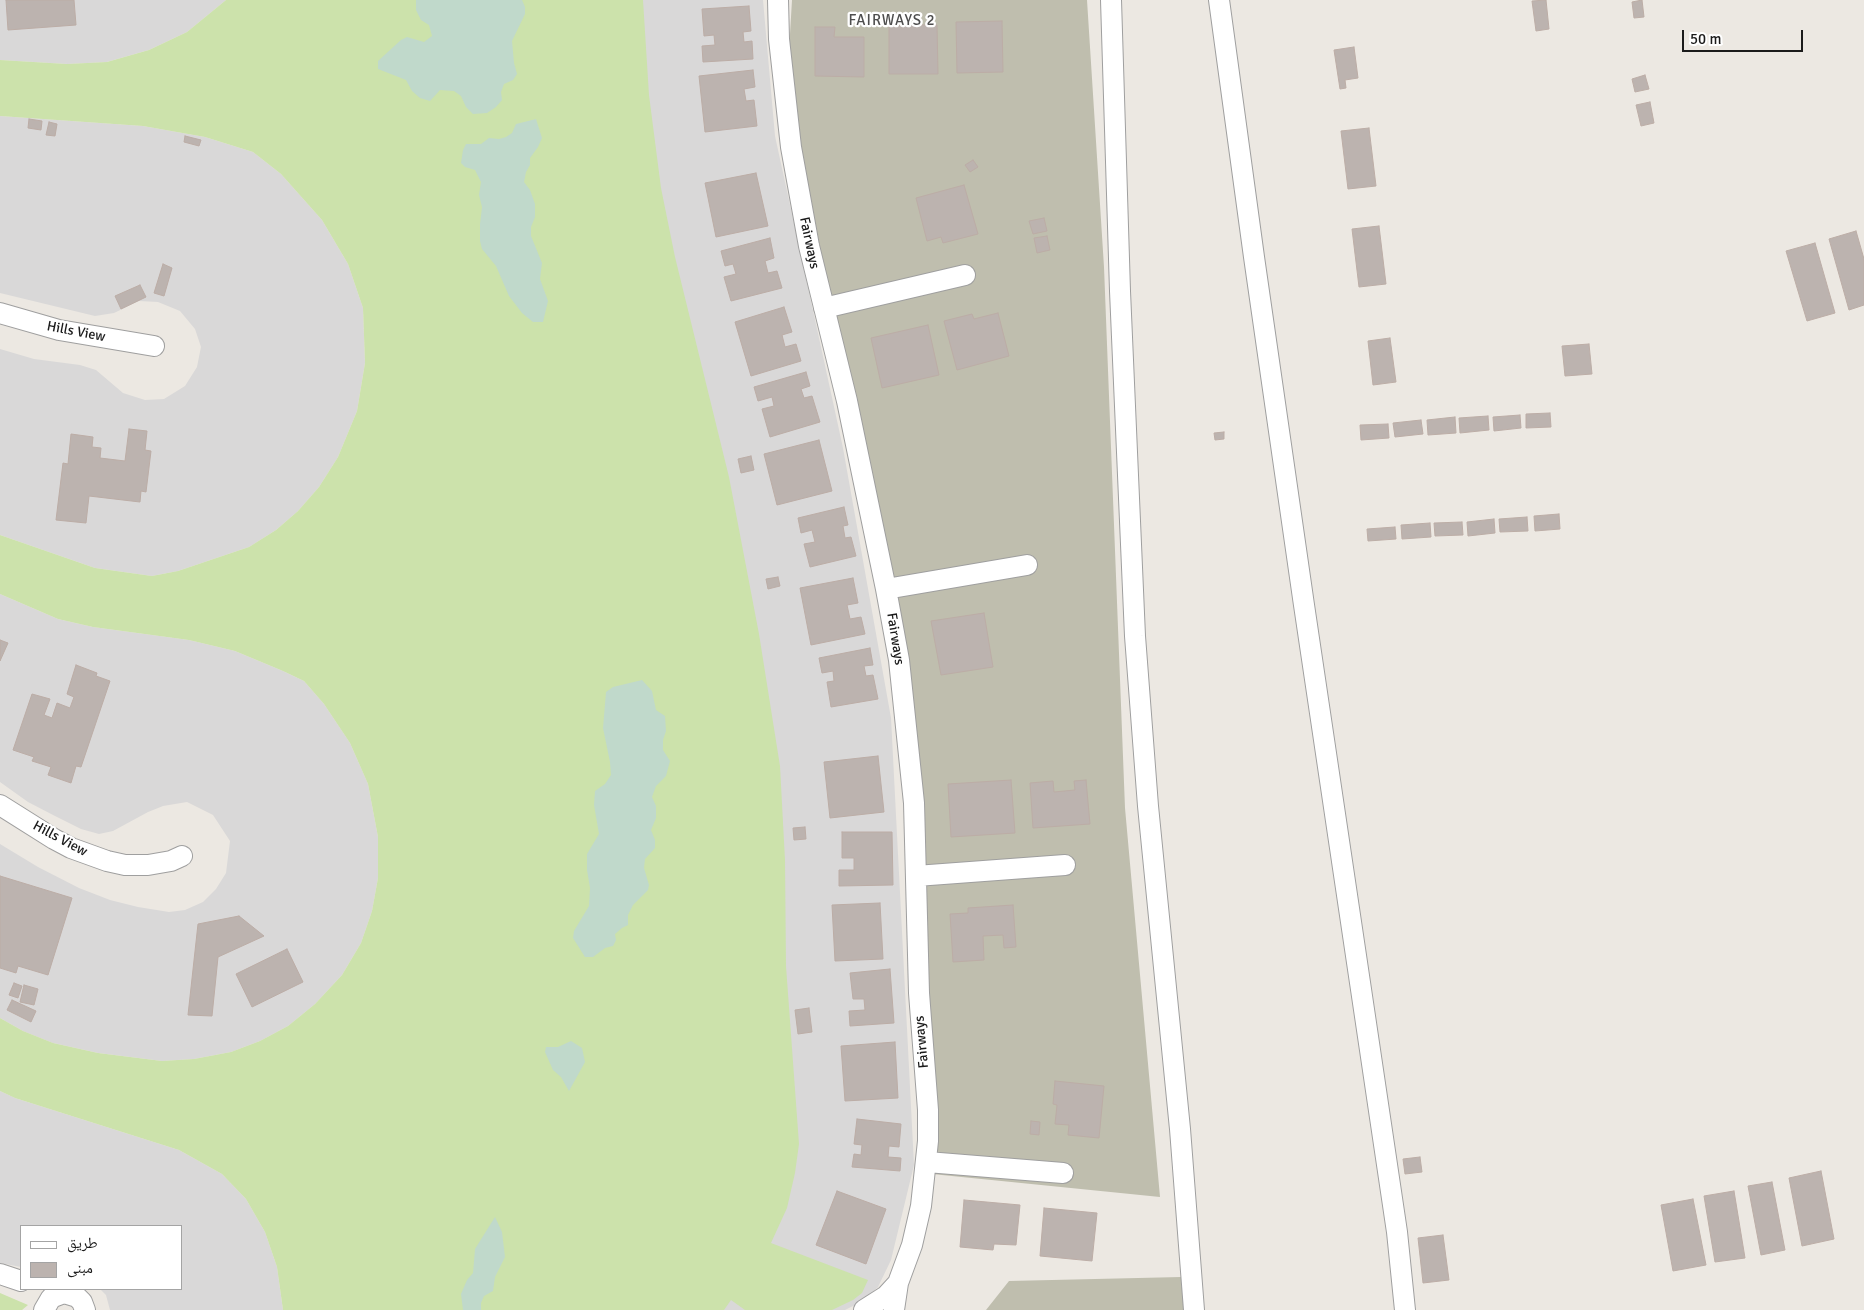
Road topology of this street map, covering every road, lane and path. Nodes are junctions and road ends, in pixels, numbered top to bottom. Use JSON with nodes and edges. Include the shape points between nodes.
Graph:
{"nodes":[{"id":1,"x":778,"y":0,"type":"edge"},
{"id":2,"x":1111,"y":0,"type":"edge"},
{"id":3,"x":1219,"y":0,"type":"edge"},
{"id":4,"x":966,"y":275,"type":"dead end"},
{"id":5,"x":824,"y":308,"type":"junction"},
{"id":6,"x":0,"y":313,"type":"edge"},
{"id":7,"x":154,"y":346,"type":"dead end"},
{"id":8,"x":1027,"y":565,"type":"dead end"},
{"id":9,"x":886,"y":589,"type":"junction"},
{"id":10,"x":0,"y":805,"type":"edge"},
{"id":11,"x":182,"y":856,"type":"dead end"},
{"id":12,"x":1064,"y":865,"type":"dead end"},
{"id":13,"x":916,"y":876,"type":"junction"},
{"id":14,"x":927,"y":1162,"type":"junction"},
{"id":15,"x":1063,"y":1173,"type":"dead end"},
{"id":16,"x":0,"y":1274,"type":"edge"},
{"id":17,"x":20,"y":1281,"type":"edge"},
{"id":18,"x":898,"y":1283,"type":"junction"},
{"id":19,"x":49,"y":1292,"type":"edge"},
{"id":20,"x":44,"y":1310,"type":"edge"},
{"id":21,"x":85,"y":1310,"type":"edge"},
{"id":22,"x":864,"y":1310,"type":"edge"},
{"id":23,"x":875,"y":1310,"type":"edge"},
{"id":24,"x":894,"y":1310,"type":"edge"},
{"id":25,"x":1194,"y":1310,"type":"edge"},
{"id":26,"x":1405,"y":1310,"type":"edge"}],
"edges":[{"from":1,"to":5,"type":"street","name":"Fairways","via":[[791,147]]},
{"from":2,"to":25,"type":"street","via":[[1135,636]]},
{"from":3,"to":26,"type":"street","via":[[1302,595],[1396,1222]]},
{"from":4,"to":5,"type":"street"},
{"from":5,"to":9,"type":"street","name":"Fairways"},
{"from":6,"to":7,"type":"street","name":"Hills View","via":[[59,330]]},
{"from":8,"to":9,"type":"street"},
{"from":9,"to":13,"type":"street","name":"Fairways","via":[[907,729]]},
{"from":10,"to":11,"type":"street","name":"Hills View","via":[[71,848],[107,861],[148,865]]},
{"from":12,"to":13,"type":"street"},
{"from":13,"to":14,"type":"street","name":"Fairways","via":[[918,993],[928,1110]]},
{"from":14,"to":15,"type":"street"},
{"from":14,"to":18,"type":"street","name":"Fairways","via":[[917,1225]]},
{"from":16,"to":17,"type":"street"},
{"from":18,"to":22,"type":"street","via":[[886,1296]]},
{"from":18,"to":24,"type":"street"},
{"from":19,"to":20,"type":"street"},
{"from":19,"to":21,"type":"street","via":[[77,1297]]},
{"from":22,"to":23,"type":"street"}]}
